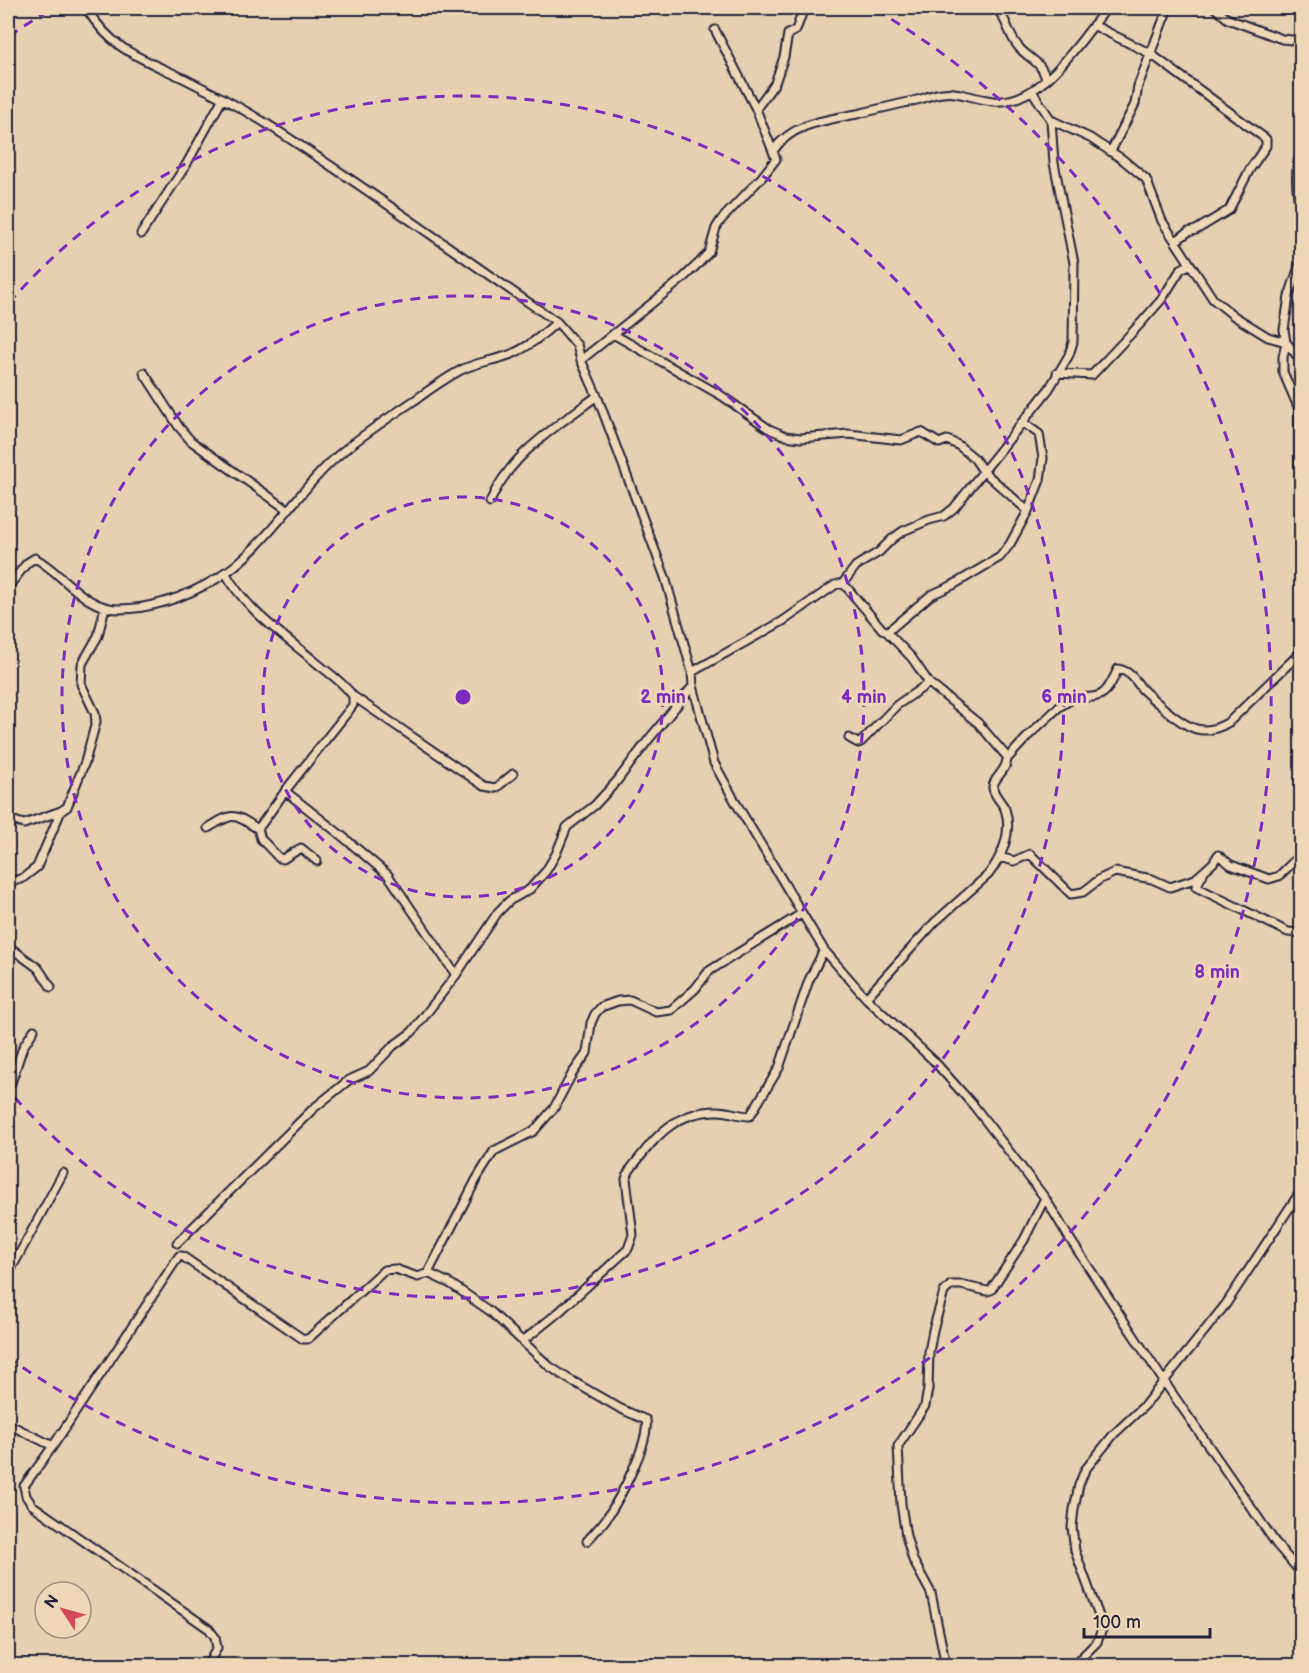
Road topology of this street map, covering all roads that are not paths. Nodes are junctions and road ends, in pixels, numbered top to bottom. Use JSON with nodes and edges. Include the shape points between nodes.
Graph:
{"nodes":[{"id":1,"x":86,"y":8,"type":"edge"},
{"id":2,"x":804,"y":8,"type":"edge"},
{"id":3,"x":996,"y":8,"type":"edge"},
{"id":4,"x":1107,"y":8,"type":"edge"},
{"id":5,"x":1168,"y":8,"type":"edge"},
{"id":6,"x":1215,"y":8,"type":"edge"},
{"id":7,"x":1093,"y":25,"type":"junction"},
{"id":8,"x":715,"y":30,"type":"dead end"},
{"id":9,"x":1302,"y":41,"type":"edge"},
{"id":10,"x":1151,"y":54,"type":"junction"},
{"id":11,"x":1046,"y":80,"type":"junction"},
{"id":12,"x":1032,"y":90,"type":"junction"},
{"id":13,"x":223,"y":98,"type":"junction"},
{"id":14,"x":756,"y":109,"type":"junction"},
{"id":15,"x":1051,"y":120,"type":"junction"},
{"id":16,"x":1302,"y":149,"type":"edge"},
{"id":17,"x":773,"y":151,"type":"junction"},
{"id":18,"x":1111,"y":151,"type":"junction"},
{"id":19,"x":1302,"y":223,"type":"edge"},
{"id":20,"x":141,"y":234,"type":"dead end"},
{"id":21,"x":1176,"y":241,"type":"junction"},
{"id":22,"x":1302,"y":258,"type":"edge"},
{"id":23,"x":1190,"y":265,"type":"junction"},
{"id":24,"x":557,"y":322,"type":"junction"},
{"id":25,"x":613,"y":334,"type":"junction"},
{"id":26,"x":1286,"y":342,"type":"junction"},
{"id":27,"x":580,"y":360,"type":"junction"},
{"id":28,"x":1302,"y":362,"type":"edge"},
{"id":29,"x":144,"y":373,"type":"dead end"},
{"id":30,"x":1057,"y":373,"type":"junction"},
{"id":31,"x":597,"y":396,"type":"junction"},
{"id":32,"x":1023,"y":422,"type":"junction"},
{"id":33,"x":983,"y":471,"type":"junction"},
{"id":34,"x":1302,"y":472,"type":"edge"},
{"id":35,"x":490,"y":502,"type":"dead end"},
{"id":36,"x":288,"y":510,"type":"junction"},
{"id":37,"x":1028,"y":511,"type":"junction"},
{"id":38,"x":225,"y":572,"type":"junction"},
{"id":39,"x":843,"y":583,"type":"junction"},
{"id":40,"x":8,"y":587,"type":"edge"},
{"id":41,"x":105,"y":607,"type":"junction"},
{"id":42,"x":887,"y":632,"type":"junction"},
{"id":43,"x":1302,"y":651,"type":"edge"},
{"id":44,"x":692,"y":672,"type":"junction"},
{"id":45,"x":928,"y":683,"type":"junction"},
{"id":46,"x":693,"y":686,"type":"junction"},
{"id":47,"x":353,"y":696,"type":"junction"},
{"id":48,"x":849,"y":738,"type":"dead end"},
{"id":49,"x":1008,"y":758,"type":"junction"},
{"id":50,"x":513,"y":774,"type":"dead end"},
{"id":51,"x":285,"y":791,"type":"junction"},
{"id":52,"x":61,"y":811,"type":"junction"},
{"id":53,"x":8,"y":819,"type":"edge"},
{"id":54,"x":208,"y":828,"type":"dead end"},
{"id":55,"x":258,"y":828,"type":"junction"},
{"id":56,"x":1302,"y":853,"type":"edge"},
{"id":57,"x":999,"y":857,"type":"junction"},
{"id":58,"x":317,"y":861,"type":"dead end"},
{"id":59,"x":1302,"y":861,"type":"edge"},
{"id":60,"x":1205,"y":872,"type":"junction"},
{"id":61,"x":8,"y":883,"type":"edge"},
{"id":62,"x":1302,"y":894,"type":"edge"},
{"id":63,"x":801,"y":914,"type":"junction"},
{"id":64,"x":1302,"y":933,"type":"edge"},
{"id":65,"x":8,"y":946,"type":"edge"},
{"id":66,"x":824,"y":950,"type":"junction"},
{"id":67,"x":456,"y":975,"type":"junction"},
{"id":68,"x":51,"y":987,"type":"dead end"},
{"id":69,"x":866,"y":998,"type":"junction"},
{"id":70,"x":34,"y":1030,"type":"dead end"},
{"id":71,"x":8,"y":1081,"type":"edge"},
{"id":72,"x":63,"y":1173,"type":"dead end"},
{"id":73,"x":1302,"y":1189,"type":"edge"},
{"id":74,"x":1045,"y":1198,"type":"junction"},
{"id":75,"x":177,"y":1243,"type":"dead end"},
{"id":76,"x":428,"y":1273,"type":"junction"},
{"id":77,"x":8,"y":1275,"type":"edge"},
{"id":78,"x":523,"y":1341,"type":"junction"},
{"id":79,"x":1163,"y":1380,"type":"junction"},
{"id":80,"x":8,"y":1424,"type":"edge"},
{"id":81,"x":53,"y":1446,"type":"junction"},
{"id":82,"x":587,"y":1540,"type":"dead end"},
{"id":83,"x":1302,"y":1574,"type":"edge"},
{"id":84,"x":207,"y":1665,"type":"edge"},
{"id":85,"x":942,"y":1665,"type":"edge"},
{"id":86,"x":1073,"y":1665,"type":"edge"}],
"edges":[{"from":1,"to":13,"type":"street","via":[[103,33],[119,46]]},
{"from":2,"to":14,"type":"street","via":[[796,30],[788,34],[775,83]]},
{"from":3,"to":11,"type":"street","via":[[1017,45],[1044,69]]},
{"from":4,"to":7,"type":"street"},
{"from":5,"to":10,"type":"street"},
{"from":6,"to":9,"type":"street","via":[[1228,19],[1282,39]]},
{"from":7,"to":10,"type":"street"},
{"from":7,"to":11,"type":"street"},
{"from":8,"to":14,"type":"street"},
{"from":10,"to":18,"type":"street","via":[[1135,104]]},
{"from":10,"to":21,"type":"street","via":[[1266,139],[1266,146],[1229,210]]},
{"from":11,"to":12,"type":"street"},
{"from":12,"to":15,"type":"street"},
{"from":12,"to":17,"type":"street","via":[[1004,101],[935,93],[810,124],[782,139]]},
{"from":13,"to":20,"type":"street"},
{"from":13,"to":24,"type":"street","via":[[342,172]]},
{"from":14,"to":17,"type":"street"},
{"from":15,"to":18,"type":"street"},
{"from":15,"to":30,"type":"street","via":[[1054,163],[1074,274],[1073,342]]},
{"from":16,"to":19,"type":"street","via":[[1296,173]]},
{"from":17,"to":25,"type":"street","via":[[776,159],[771,167],[721,220],[709,252],[681,280]]},
{"from":18,"to":21,"type":"street","via":[[1146,179],[1162,221]]},
{"from":21,"to":23,"type":"street"},
{"from":22,"to":26,"type":"street","via":[[1288,296]]},
{"from":23,"to":26,"type":"street","via":[[1213,299],[1234,316],[1268,337]]},
{"from":23,"to":30,"type":"street","via":[[1181,269],[1141,324],[1092,375]]},
{"from":24,"to":27,"type":"street","via":[[577,345]]},
{"from":24,"to":36,"type":"street","via":[[526,348],[462,369],[380,424],[341,453]]},
{"from":25,"to":27,"type":"street"},
{"from":25,"to":33,"type":"street","via":[[786,436],[849,434],[901,440],[921,432],[939,442],[946,440],[958,445]]},
{"from":26,"to":28,"type":"street"},
{"from":26,"to":34,"type":"street","via":[[1283,372],[1299,409]]},
{"from":27,"to":31,"type":"street"},
{"from":29,"to":36,"type":"street","via":[[190,441]]},
{"from":30,"to":32,"type":"street"},
{"from":31,"to":35,"type":"street","via":[[528,448],[510,468]]},
{"from":31,"to":44,"type":"street","via":[[664,577]]},
{"from":32,"to":33,"type":"street"},
{"from":32,"to":37,"type":"street","via":[[1039,434],[1043,458],[1040,480]]},
{"from":33,"to":37,"type":"street"},
{"from":33,"to":39,"type":"street","via":[[944,516],[903,531],[856,566]]},
{"from":36,"to":38,"type":"street","via":[[244,558]]},
{"from":37,"to":42,"type":"street","via":[[1000,557],[931,595]]},
{"from":38,"to":41,"type":"street","via":[[198,589],[161,603],[120,609]]},
{"from":38,"to":47,"type":"street","via":[[252,610]]},
{"from":39,"to":42,"type":"street"},
{"from":39,"to":44,"type":"street"},
{"from":40,"to":41,"type":"street","via":[[27,563],[36,558]]},
{"from":41,"to":52,"type":"street","via":[[98,636],[82,664],[81,684],[96,723],[86,762],[67,807]]},
{"from":42,"to":45,"type":"street","via":[[912,658]]},
{"from":43,"to":49,"type":"street","via":[[1230,722],[1208,730],[1181,723],[1129,674],[1118,669],[1102,694],[1075,697],[1059,707]]},
{"from":44,"to":46,"type":"street"},
{"from":45,"to":48,"type":"street","via":[[897,705],[861,742]]},
{"from":45,"to":49,"type":"street","via":[[978,723]]},
{"from":46,"to":63,"type":"street","via":[[714,763]]},
{"from":46,"to":67,"type":"street","via":[[617,781],[567,827],[546,871],[530,889],[498,912]]},
{"from":47,"to":50,"type":"street","via":[[484,786],[496,788]]},
{"from":47,"to":51,"type":"street","via":[[350,710]]},
{"from":49,"to":57,"type":"street","via":[[993,786],[1008,823]]},
{"from":51,"to":55,"type":"street"},
{"from":51,"to":67,"type":"street","via":[[388,875]]},
{"from":52,"to":53,"type":"street","via":[[24,824]]},
{"from":52,"to":61,"type":"street","via":[[37,867]]},
{"from":54,"to":55,"type":"street","via":[[231,815]]},
{"from":55,"to":58,"type":"street","via":[[261,839],[279,858],[301,848]]},
{"from":56,"to":60,"type":"street","via":[[1279,876],[1269,879],[1231,865],[1218,855]]},
{"from":57,"to":60,"type":"street","via":[[1014,861],[1030,854],[1071,894],[1083,892],[1114,872],[1152,879],[1170,887]]},
{"from":57,"to":69,"type":"street","via":[[988,875],[935,922]]},
{"from":59,"to":62,"type":"street"},
{"from":60,"to":64,"type":"street","via":[[1196,887],[1288,932]]},
{"from":63,"to":66,"type":"street"},
{"from":63,"to":76,"type":"street","via":[[709,971],[671,1010],[656,1012],[630,1000],[601,1007],[591,1023],[587,1053],[554,1108],[534,1131],[494,1151]]},
{"from":65,"to":68,"type":"street","via":[[38,968]]},
{"from":66,"to":69,"type":"street"},
{"from":66,"to":78,"type":"street","via":[[809,980],[779,1068],[750,1116],[708,1112],[665,1128],[626,1179],[633,1235],[628,1249]]},
{"from":67,"to":75,"type":"street","via":[[412,1032],[369,1071],[349,1080],[314,1108]]},
{"from":69,"to":74,"type":"street","via":[[934,1061]]},
{"from":70,"to":71,"type":"street","via":[[23,1047],[11,1083]]},
{"from":72,"to":77,"type":"street"},
{"from":73,"to":79,"type":"street","via":[[1226,1304]]},
{"from":74,"to":79,"type":"street"},
{"from":74,"to":85,"type":"street","via":[[991,1290],[951,1285],[944,1292],[929,1352],[925,1406],[898,1446],[906,1536],[913,1560],[931,1593],[944,1656]]},
{"from":76,"to":78,"type":"street","via":[[466,1293]]},
{"from":76,"to":81,"type":"street","via":[[418,1277],[395,1269],[384,1270],[308,1339],[303,1339],[178,1256]]},
{"from":78,"to":82,"type":"street","via":[[567,1378],[646,1420],[646,1432],[628,1480],[605,1520]]},
{"from":79,"to":83,"type":"street","via":[[1277,1545]]},
{"from":79,"to":86,"type":"street","via":[[1145,1405],[1099,1451],[1078,1485],[1072,1527],[1075,1551],[1103,1627],[1097,1642]]},
{"from":80,"to":81,"type":"street"},
{"from":81,"to":84,"type":"street","via":[[24,1486],[32,1505],[209,1629],[217,1648]]}]}
